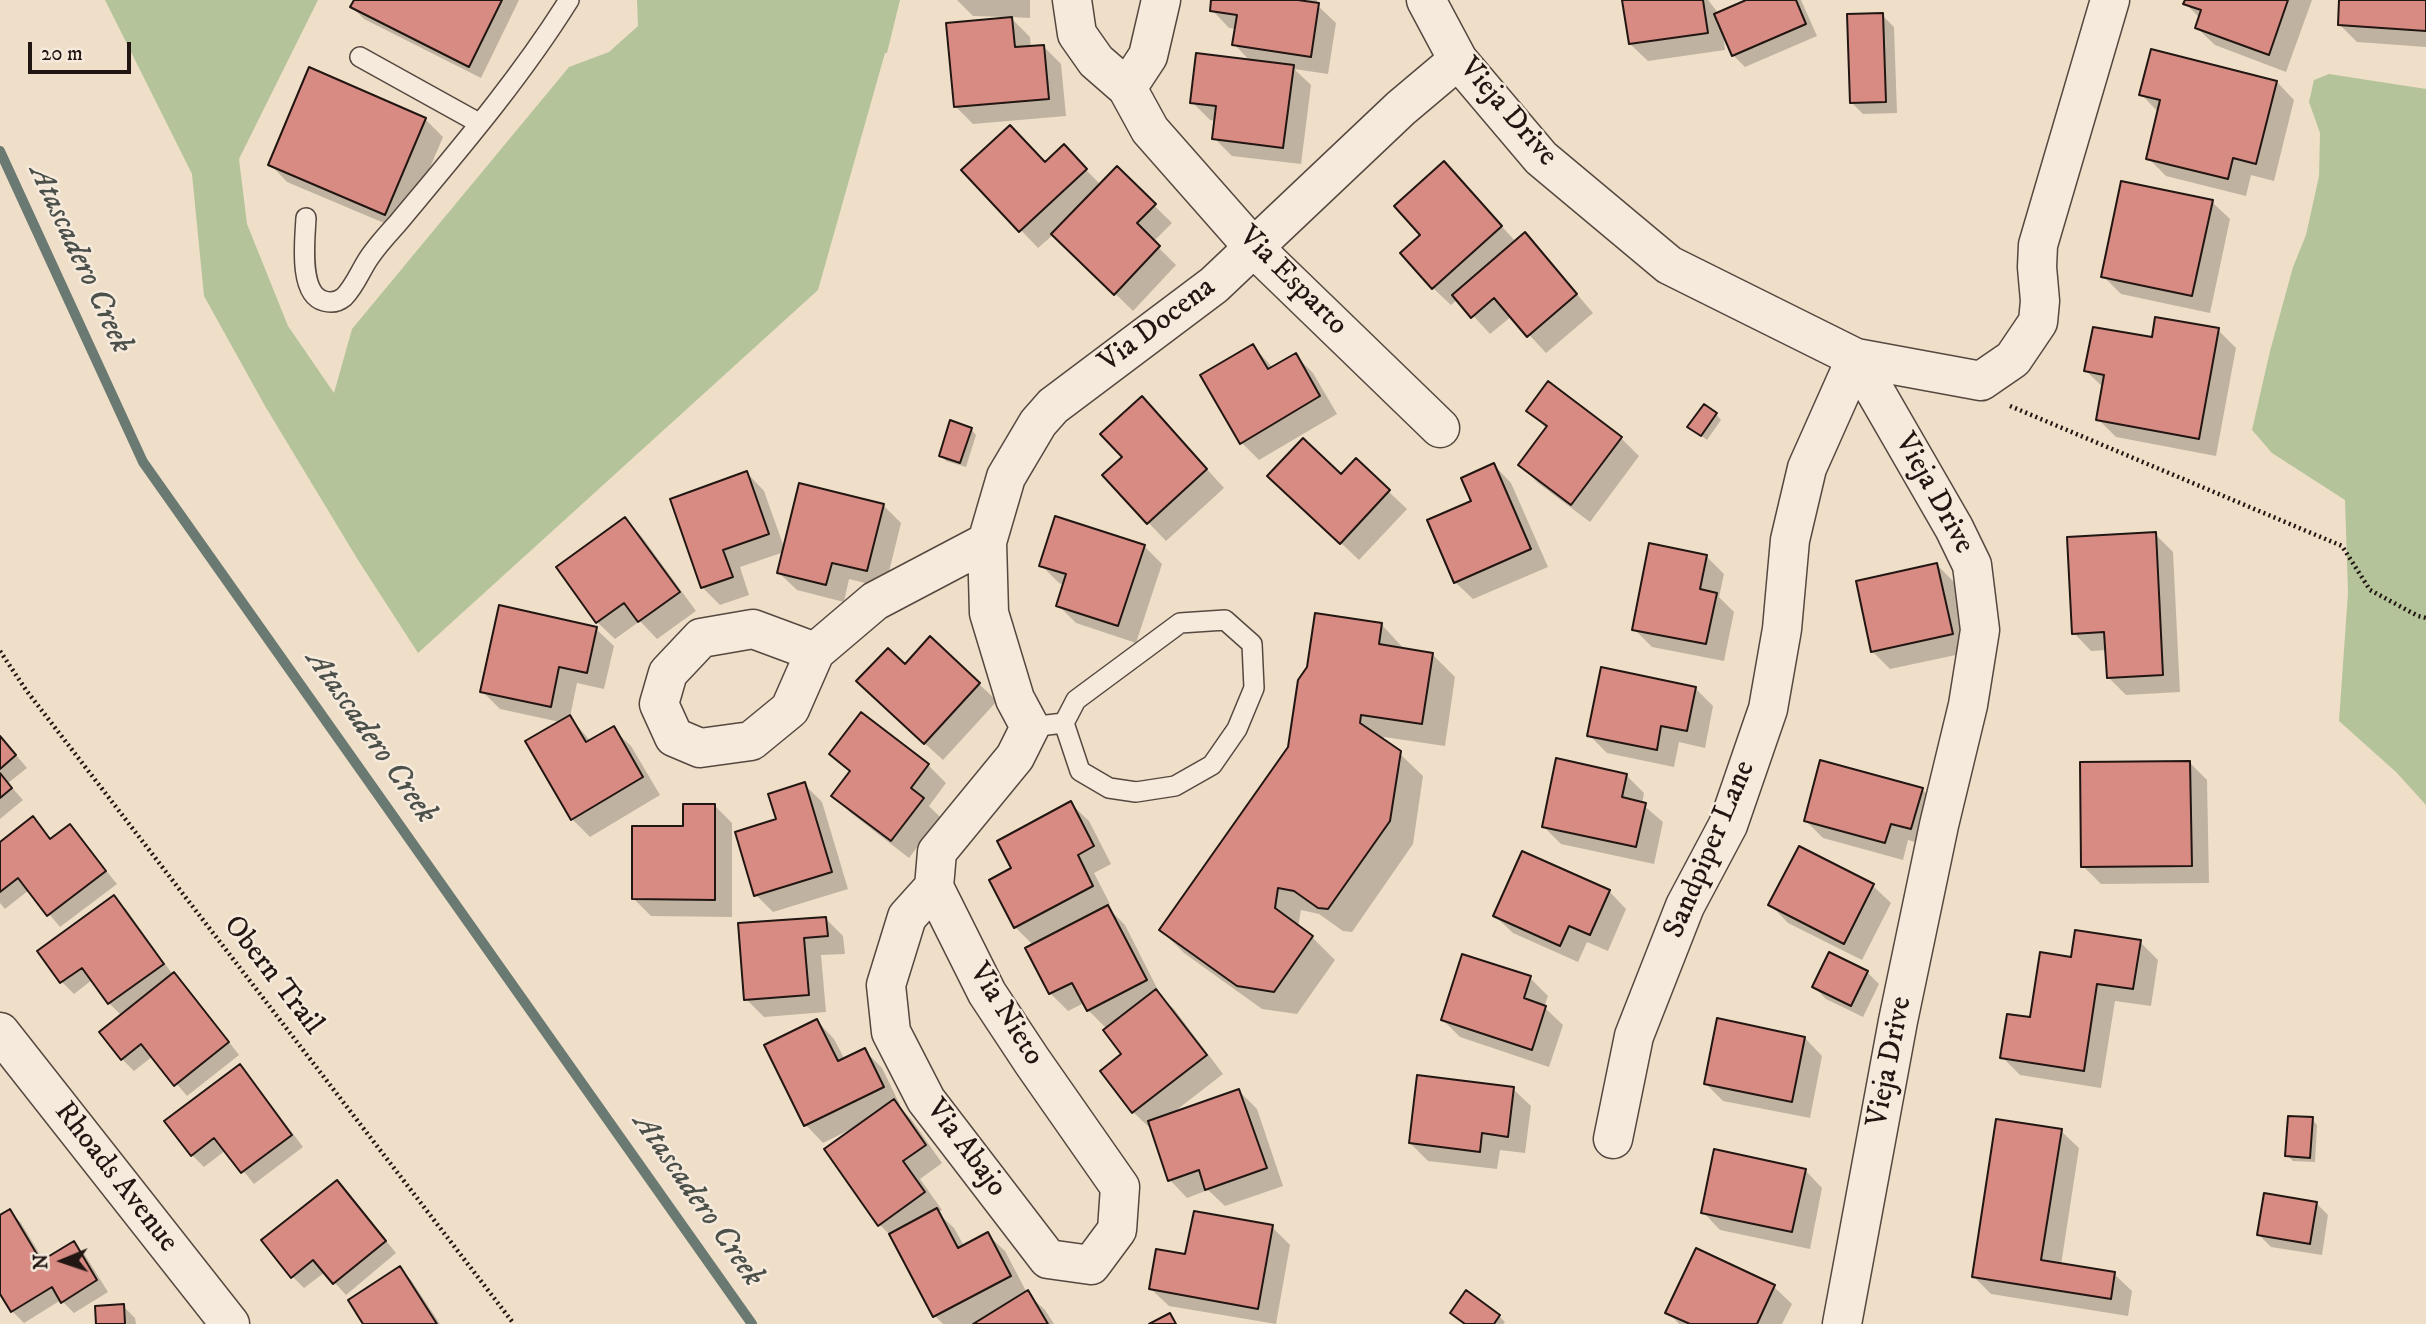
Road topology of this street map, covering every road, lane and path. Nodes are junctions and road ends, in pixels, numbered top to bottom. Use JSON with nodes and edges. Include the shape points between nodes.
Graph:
{"nodes":[{"id":1,"x":569,"y":0,"type":"edge"},
{"id":2,"x":1072,"y":0,"type":"edge"},
{"id":3,"x":1161,"y":0,"type":"edge"},
{"id":4,"x":1426,"y":0,"type":"edge"},
{"id":5,"x":2110,"y":0,"type":"edge"},
{"id":6,"x":360,"y":57,"type":"dead end"},
{"id":7,"x":1458,"y":60,"type":"junction"},
{"id":8,"x":1127,"y":88,"type":"junction"},
{"id":9,"x":480,"y":123,"type":"junction"},
{"id":10,"x":306,"y":218,"type":"dead end"},
{"id":11,"x":1254,"y":248,"type":"junction"},
{"id":12,"x":1856,"y":358,"type":"junction"},
{"id":13,"x":1981,"y":381,"type":"junction"},
{"id":14,"x":1440,"y":428,"type":"dead end"},
{"id":15,"x":988,"y":542,"type":"junction"},
{"id":16,"x":2426,"y":618,"type":"edge"},
{"id":17,"x":0,"y":651,"type":"edge"},
{"id":18,"x":815,"y":652,"type":"dead end"},
{"id":19,"x":1047,"y":725,"type":"junction"},
{"id":20,"x":933,"y":887,"type":"junction"},
{"id":21,"x":0,"y":1032,"type":"edge"},
{"id":22,"x":1613,"y":1139,"type":"dead end"},
{"id":23,"x":1048,"y":1259,"type":"joint"},
{"id":24,"x":230,"y":1324,"type":"edge"},
{"id":25,"x":514,"y":1324,"type":"edge"},
{"id":26,"x":1842,"y":1324,"type":"edge"}],
"edges":[{"from":1,"to":9,"type":"lane","via":[[543,42]]},
{"from":2,"to":8,"type":"street","name":"Via Esparto","via":[[1077,34],[1097,61]]},
{"from":3,"to":8,"type":"street","via":[[1147,56]]},
{"from":4,"to":7,"type":"street","name":"Vieja Drive"},
{"from":5,"to":13,"type":"street","via":[[2038,245],[2038,322],[2013,359]]},
{"from":6,"to":9,"type":"lane"},
{"from":7,"to":11,"type":"street","name":"Via Docena"},
{"from":7,"to":12,"type":"street","name":"Vieja Drive","via":[[1541,158],[1669,265]]},
{"from":8,"to":11,"type":"street","name":"Via Esparto","via":[[1150,130]]},
{"from":9,"to":10,"type":"lane","via":[[368,259],[341,300],[321,301],[312,294],[304,253]]},
{"from":11,"to":14,"type":"street","name":"Via Esparto"},
{"from":11,"to":15,"type":"street","name":"Via Docena","via":[[1214,285],[1053,405],[1006,477]]},
{"from":12,"to":13,"type":"street"},
{"from":12,"to":22,"type":"street","name":"Sandpiper Lane","via":[[1807,468],[1790,540],[1782,629],[1768,709],[1728,825],[1685,906],[1634,1036]]},
{"from":12,"to":26,"type":"street","name":"Vieja Drive","via":[[1972,565],[1980,630],[1968,705],[1898,1021]]},
{"from":13,"to":16,"type":"path","via":[[1993,399],[2342,546],[2370,590]]},
{"from":15,"to":18,"type":"street","via":[[875,601]]},
{"from":15,"to":19,"type":"street","name":"Via Docena","via":[[989,613],[1015,699]]},
{"from":17,"to":25,"type":"path","name":"Obern Trail"},
{"from":19,"to":19,"type":"lane","via":[[1080,771],[1109,788],[1136,792],[1175,786],[1212,765],[1237,729],[1254,688],[1252,644],[1225,620],[1180,623]]},
{"from":19,"to":20,"type":"street","via":[[937,852]]},
{"from":20,"to":23,"type":"street","name":"Via Abajo","via":[[907,917],[886,985],[891,1032],[926,1100]]},
{"from":20,"to":23,"type":"street","name":"Via Nieto","via":[[987,993],[1121,1187],[1117,1230],[1091,1265]]},
{"from":21,"to":24,"type":"street","name":"Rhoads Avenue"}]}
